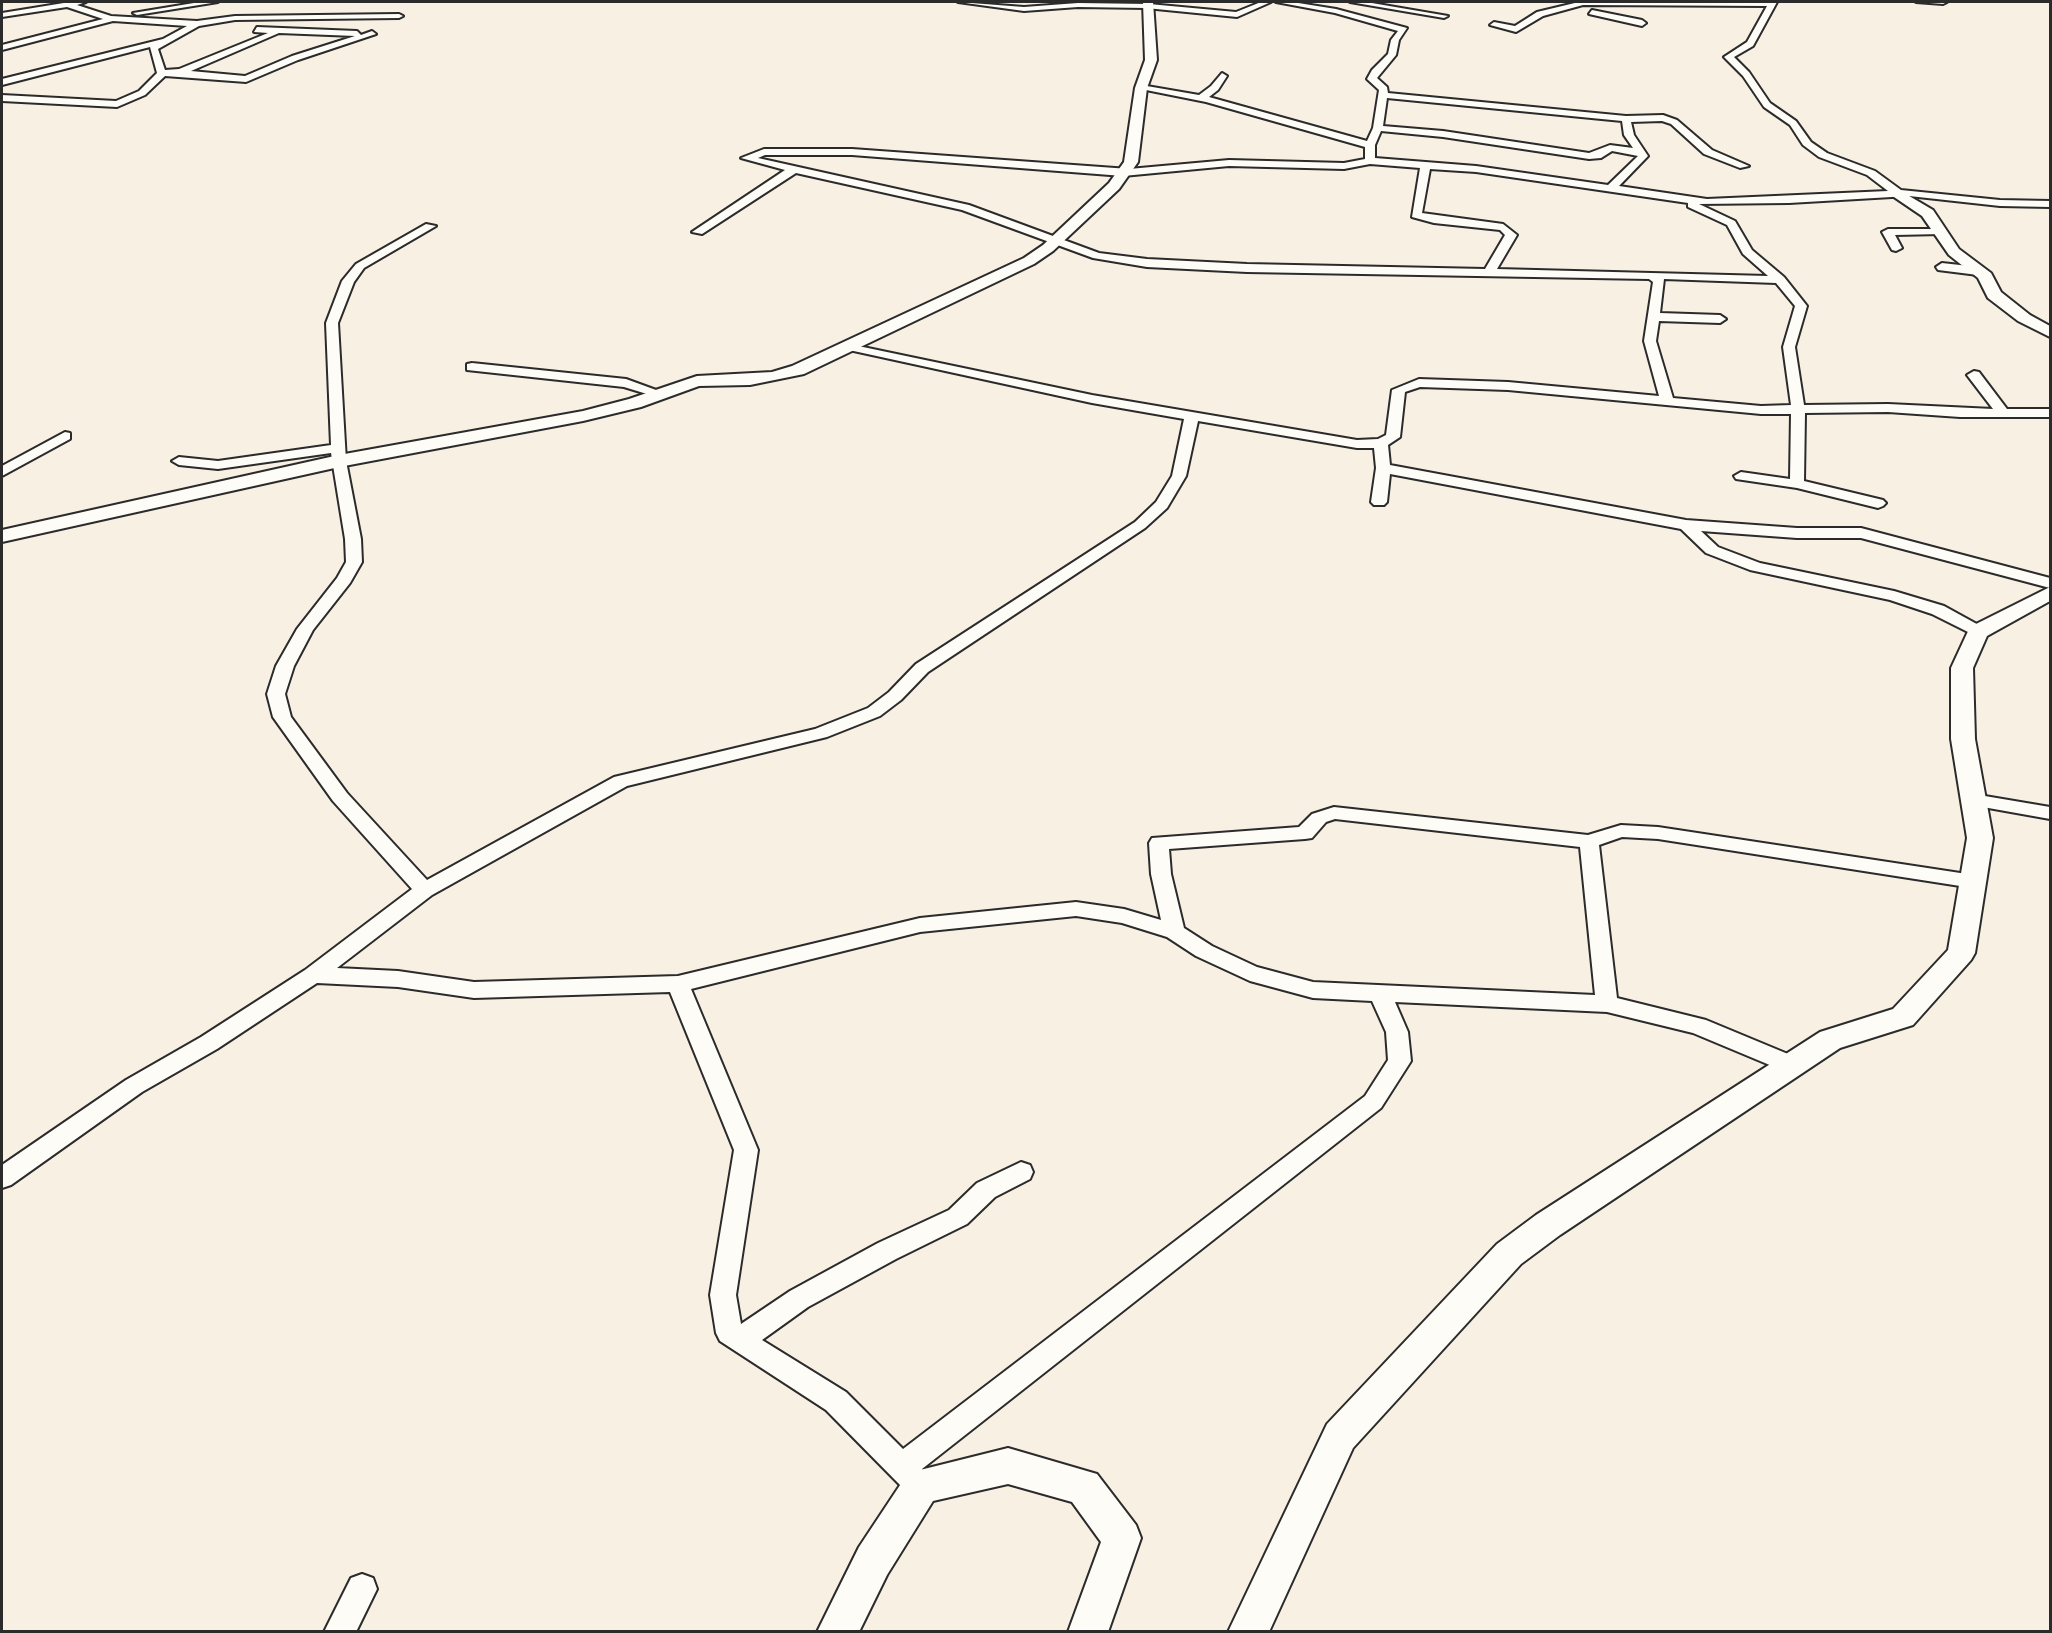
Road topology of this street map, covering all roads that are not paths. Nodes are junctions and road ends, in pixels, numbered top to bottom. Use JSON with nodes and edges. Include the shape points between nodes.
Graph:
{"nodes":[{"id":1,"x":86,"y":2,"type":"edge"},
{"id":2,"x":214,"y":2,"type":"edge"},
{"id":3,"x":962,"y":2,"type":"edge"},
{"id":4,"x":1267,"y":2,"type":"edge"},
{"id":5,"x":1280,"y":2,"type":"edge"},
{"id":6,"x":1354,"y":2,"type":"edge"},
{"id":7,"x":1560,"y":2,"type":"edge"},
{"id":8,"x":1920,"y":2,"type":"edge"},
{"id":9,"x":1943,"y":2,"type":"edge"},
{"id":10,"x":1772,"y":3,"type":"edge"},
{"id":11,"x":69,"y":5,"type":"junction"},
{"id":12,"x":1149,"y":5,"type":"edge"},
{"id":13,"x":1570,"y":6,"type":"junction"},
{"id":14,"x":2,"y":15,"type":"edge"},
{"id":15,"x":399,"y":16,"type":"dead end"},
{"id":16,"x":1444,"y":16,"type":"dead end"},
{"id":17,"x":112,"y":18,"type":"junction"},
{"id":18,"x":249,"y":18,"type":"junction"},
{"id":19,"x":1642,"y":23,"type":"dead end"},
{"id":20,"x":197,"y":24,"type":"junction"},
{"id":21,"x":1494,"y":25,"type":"dead end"},
{"id":22,"x":280,"y":31,"type":"junction"},
{"id":23,"x":161,"y":41,"type":"junction"},
{"id":24,"x":2,"y":48,"type":"edge"},
{"id":25,"x":179,"y":72,"type":"junction"},
{"id":26,"x":162,"y":73,"type":"junction"},
{"id":27,"x":1222,"y":76,"type":"dead end"},
{"id":28,"x":2,"y":82,"type":"edge"},
{"id":29,"x":1141,"y":87,"type":"junction"},
{"id":30,"x":1384,"y":95,"type":"junction"},
{"id":31,"x":2,"y":98,"type":"edge"},
{"id":32,"x":1201,"y":98,"type":"junction"},
{"id":33,"x":1626,"y":119,"type":"junction"},
{"id":34,"x":1378,"y":128,"type":"junction"},
{"id":35,"x":1370,"y":145,"type":"junction"},
{"id":36,"x":1641,"y":152,"type":"junction"},
{"id":37,"x":1370,"y":161,"type":"junction"},
{"id":38,"x":1426,"y":164,"type":"junction"},
{"id":39,"x":1744,"y":166,"type":"dead end"},
{"id":40,"x":794,"y":169,"type":"junction"},
{"id":41,"x":1124,"y":172,"type":"junction"},
{"id":42,"x":1612,"y":187,"type":"junction"},
{"id":43,"x":1899,"y":194,"type":"junction"},
{"id":44,"x":1705,"y":202,"type":"junction"},
{"id":45,"x":2050,"y":204,"type":"edge"},
{"id":46,"x":1724,"y":220,"type":"junction"},
{"id":47,"x":1710,"y":224,"type":"dead end"},
{"id":48,"x":430,"y":226,"type":"dead end"},
{"id":49,"x":698,"y":232,"type":"dead end"},
{"id":50,"x":1938,"y":232,"type":"junction"},
{"id":51,"x":1055,"y":242,"type":"junction"},
{"id":52,"x":1896,"y":248,"type":"dead end"},
{"id":53,"x":1942,"y":267,"type":"dead end"},
{"id":54,"x":1978,"y":271,"type":"junction"},
{"id":55,"x":1489,"y":272,"type":"junction"},
{"id":56,"x":1652,"y":275,"type":"junction"},
{"id":57,"x":1780,"y":280,"type":"junction"},
{"id":58,"x":1653,"y":317,"type":"junction"},
{"id":59,"x":1720,"y":319,"type":"dead end"},
{"id":60,"x":2050,"y":332,"type":"edge"},
{"id":61,"x":849,"y":346,"type":"junction"},
{"id":62,"x":472,"y":367,"type":"dead end"},
{"id":63,"x":1974,"y":375,"type":"dead end"},
{"id":64,"x":660,"y":393,"type":"junction"},
{"id":65,"x":1667,"y":402,"type":"junction"},
{"id":66,"x":1798,"y":409,"type":"junction"},
{"id":67,"x":2003,"y":413,"type":"junction"},
{"id":68,"x":2050,"y":413,"type":"edge"},
{"id":69,"x":1192,"y":416,"type":"junction"},
{"id":70,"x":65,"y":436,"type":"dead end"},
{"id":71,"x":1381,"y":443,"type":"junction"},
{"id":72,"x":338,"y":454,"type":"junction"},
{"id":73,"x":179,"y":461,"type":"dead end"},
{"id":74,"x":1383,"y":468,"type":"junction"},
{"id":75,"x":2,"y":472,"type":"edge"},
{"id":76,"x":1741,"y":476,"type":"dead end"},
{"id":77,"x":1797,"y":484,"type":"junction"},
{"id":78,"x":1379,"y":502,"type":"dead end"},
{"id":79,"x":1878,"y":503,"type":"dead end"},
{"id":80,"x":1686,"y":525,"type":"junction"},
{"id":81,"x":2,"y":536,"type":"edge"},
{"id":82,"x":2050,"y":583,"type":"edge"},
{"id":83,"x":2050,"y":593,"type":"edge"},
{"id":84,"x":1978,"y":632,"type":"junction"},
{"id":85,"x":1973,"y":800,"type":"junction"},
{"id":86,"x":2050,"y":813,"type":"edge"},
{"id":87,"x":1590,"y":842,"type":"junction"},
{"id":88,"x":1973,"y":881,"type":"junction"},
{"id":89,"x":425,"y":890,"type":"junction"},
{"id":90,"x":1174,"y":932,"type":"junction"},
{"id":91,"x":313,"y":975,"type":"junction"},
{"id":92,"x":678,"y":984,"type":"junction"},
{"id":93,"x":1380,"y":993,"type":"junction"},
{"id":94,"x":1607,"y":1004,"type":"junction"},
{"id":95,"x":1792,"y":1065,"type":"junction"},
{"id":96,"x":1021,"y":1172,"type":"dead end"},
{"id":97,"x":2,"y":1178,"type":"edge"},
{"id":98,"x":740,"y":1340,"type":"junction"},
{"id":99,"x":911,"y":1477,"type":"junction"},
{"id":100,"x":362,"y":1589,"type":"dead end"},
{"id":101,"x":339,"y":1632,"type":"edge"},
{"id":102,"x":837,"y":1632,"type":"edge"},
{"id":103,"x":1088,"y":1632,"type":"edge"},
{"id":104,"x":1248,"y":1632,"type":"edge"}],
"edges":[{"from":1,"to":11,"type":"street"},
{"from":2,"to":17,"type":"street"},
{"from":3,"to":12,"type":"street","via":[[1010,8]]},
{"from":4,"to":12,"type":"street","via":[[1228,19]]},
{"from":5,"to":30,"type":"street","via":[[1336,11],[1404,30],[1395,40],[1392,56],[1372,79],[1381,84]]},
{"from":6,"to":16,"type":"street"},
{"from":7,"to":13,"type":"street"},
{"from":8,"to":9,"type":"street"},
{"from":10,"to":13,"type":"street"},
{"from":10,"to":43,"type":"street","via":[[1750,44],[1728,57],[1746,74],[1767,105],[1792,123],[1807,143],[1823,155],[1871,173]]},
{"from":11,"to":14,"type":"street"},
{"from":11,"to":17,"type":"street"},
{"from":12,"to":29,"type":"street","via":[[1151,60]]},
{"from":13,"to":19,"type":"street"},
{"from":13,"to":21,"type":"street","via":[[1540,14],[1515,29]]},
{"from":15,"to":18,"type":"street"},
{"from":17,"to":20,"type":"street"},
{"from":17,"to":24,"type":"street"},
{"from":18,"to":20,"type":"street"},
{"from":18,"to":22,"type":"street","via":[[249,28]]},
{"from":20,"to":23,"type":"street"},
{"from":22,"to":25,"type":"street"},
{"from":22,"to":25,"type":"street","via":[[372,34],[295,58],[246,80]]},
{"from":23,"to":26,"type":"street","via":[[153,48],[153,54]]},
{"from":23,"to":28,"type":"street"},
{"from":25,"to":26,"type":"street"},
{"from":26,"to":31,"type":"street","via":[[142,93],[117,104]]},
{"from":27,"to":32,"type":"street","via":[[1215,88]]},
{"from":29,"to":32,"type":"street"},
{"from":29,"to":41,"type":"street","via":[[1131,162]]},
{"from":30,"to":33,"type":"street"},
{"from":30,"to":34,"type":"street"},
{"from":32,"to":35,"type":"street"},
{"from":33,"to":36,"type":"street","via":[[1629,135]]},
{"from":33,"to":39,"type":"street","via":[[1662,118],[1674,122],[1708,152]]},
{"from":34,"to":35,"type":"street"},
{"from":34,"to":36,"type":"street","via":[[1588,156],[1597,156],[1610,148]]},
{"from":35,"to":37,"type":"street"},
{"from":36,"to":42,"type":"street","via":[[1642,156]]},
{"from":37,"to":38,"type":"street"},
{"from":37,"to":41,"type":"street","via":[[1344,166],[1230,163]]},
{"from":38,"to":42,"type":"street"},
{"from":38,"to":55,"type":"street","via":[[1416,215],[1503,227],[1511,235]]},
{"from":40,"to":41,"type":"street","via":[[746,158],[764,153],[852,152]]},
{"from":40,"to":49,"type":"street"},
{"from":40,"to":51,"type":"street","via":[[965,207]]},
{"from":41,"to":51,"type":"street"},
{"from":42,"to":44,"type":"street","via":[[1682,206]]},
{"from":43,"to":44,"type":"street"},
{"from":43,"to":45,"type":"street"},
{"from":43,"to":50,"type":"street","via":[[1928,213]]},
{"from":44,"to":46,"type":"street"},
{"from":46,"to":47,"type":"street"},
{"from":46,"to":57,"type":"street","via":[[1731,223],[1747,252]]},
{"from":48,"to":72,"type":"street","via":[[360,266],[341,295],[332,323]]},
{"from":50,"to":52,"type":"street","via":[[1888,232]]},
{"from":50,"to":54,"type":"street","via":[[1954,252]]},
{"from":51,"to":55,"type":"street","via":[[1097,256],[1147,262],[1247,268]]},
{"from":51,"to":61,"type":"street","via":[[1029,261]]},
{"from":53,"to":54,"type":"street"},
{"from":54,"to":60,"type":"street","via":[[2005,305]]},
{"from":55,"to":56,"type":"street"},
{"from":56,"to":57,"type":"street"},
{"from":56,"to":58,"type":"street","via":[[1659,281]]},
{"from":57,"to":66,"type":"street","via":[[1801,306],[1789,347]]},
{"from":58,"to":59,"type":"street"},
{"from":58,"to":65,"type":"street","via":[[1650,341]]},
{"from":61,"to":64,"type":"street","via":[[773,377],[698,381]]},
{"from":61,"to":69,"type":"street","via":[[1092,399]]},
{"from":62,"to":64,"type":"street","via":[[626,383]]},
{"from":63,"to":67,"type":"street"},
{"from":64,"to":72,"type":"street","via":[[583,416]]},
{"from":65,"to":66,"type":"street"},
{"from":65,"to":71,"type":"street","via":[[1508,386],[1419,383],[1399,390],[1393,438]]},
{"from":66,"to":67,"type":"street"},
{"from":66,"to":77,"type":"street"},
{"from":67,"to":68,"type":"street"},
{"from":69,"to":71,"type":"street","via":[[1357,444]]},
{"from":69,"to":89,"type":"street","via":[[1179,476],[1162,505],[1140,525],[922,668],[874,712],[800,738],[621,781]]},
{"from":70,"to":75,"type":"street"},
{"from":71,"to":74,"type":"street"},
{"from":72,"to":73,"type":"street","via":[[218,465]]},
{"from":72,"to":81,"type":"street"},
{"from":72,"to":89,"type":"street","via":[[354,562],[304,629],[276,694],[282,717],[340,797]]},
{"from":74,"to":78,"type":"street"},
{"from":74,"to":80,"type":"street"},
{"from":76,"to":77,"type":"street"},
{"from":77,"to":79,"type":"street"},
{"from":80,"to":82,"type":"street","via":[[1797,533],[1861,532]]},
{"from":80,"to":84,"type":"street","via":[[1712,550],[1756,567],[1894,596],[1938,610]]},
{"from":83,"to":84,"type":"street"},
{"from":84,"to":85,"type":"street","via":[[1962,668],[1963,739]]},
{"from":85,"to":86,"type":"street"},
{"from":85,"to":88,"type":"street","via":[[1980,838]]},
{"from":87,"to":88,"type":"street","via":[[1621,831],[1658,833]]},
{"from":87,"to":90,"type":"street","via":[[1334,813],[1319,818],[1305,833],[1159,843],[1161,874]]},
{"from":87,"to":94,"type":"street"},
{"from":88,"to":95,"type":"street","via":[[1961,953],[1902,1017],[1830,1040]]},
{"from":89,"to":91,"type":"street"},
{"from":90,"to":92,"type":"street","via":[[1124,916],[1076,909],[953,921],[920,925]]},
{"from":90,"to":93,"type":"street","via":[[1250,974],[1313,990]]},
{"from":91,"to":92,"type":"street","via":[[398,979],[474,990]]},
{"from":91,"to":97,"type":"street","via":[[210,1043],[134,1086]]},
{"from":92,"to":98,"type":"street","via":[[746,1150],[723,1295],[729,1333]]},
{"from":93,"to":94,"type":"street"},
{"from":93,"to":99,"type":"street","via":[[1397,1032],[1400,1061],[1373,1102]]},
{"from":94,"to":95,"type":"street","via":[[1698,1026]]},
{"from":95,"to":104,"type":"street","via":[[1509,1254],[1340,1436]]},
{"from":96,"to":98,"type":"street","via":[[986,1190],[958,1217],[798,1299]]},
{"from":98,"to":99,"type":"street","via":[[836,1401]]},
{"from":99,"to":102,"type":"street"},
{"from":99,"to":103,"type":"street","via":[[1008,1466],[1084,1486],[1122,1538]]},
{"from":100,"to":101,"type":"street"}]}
